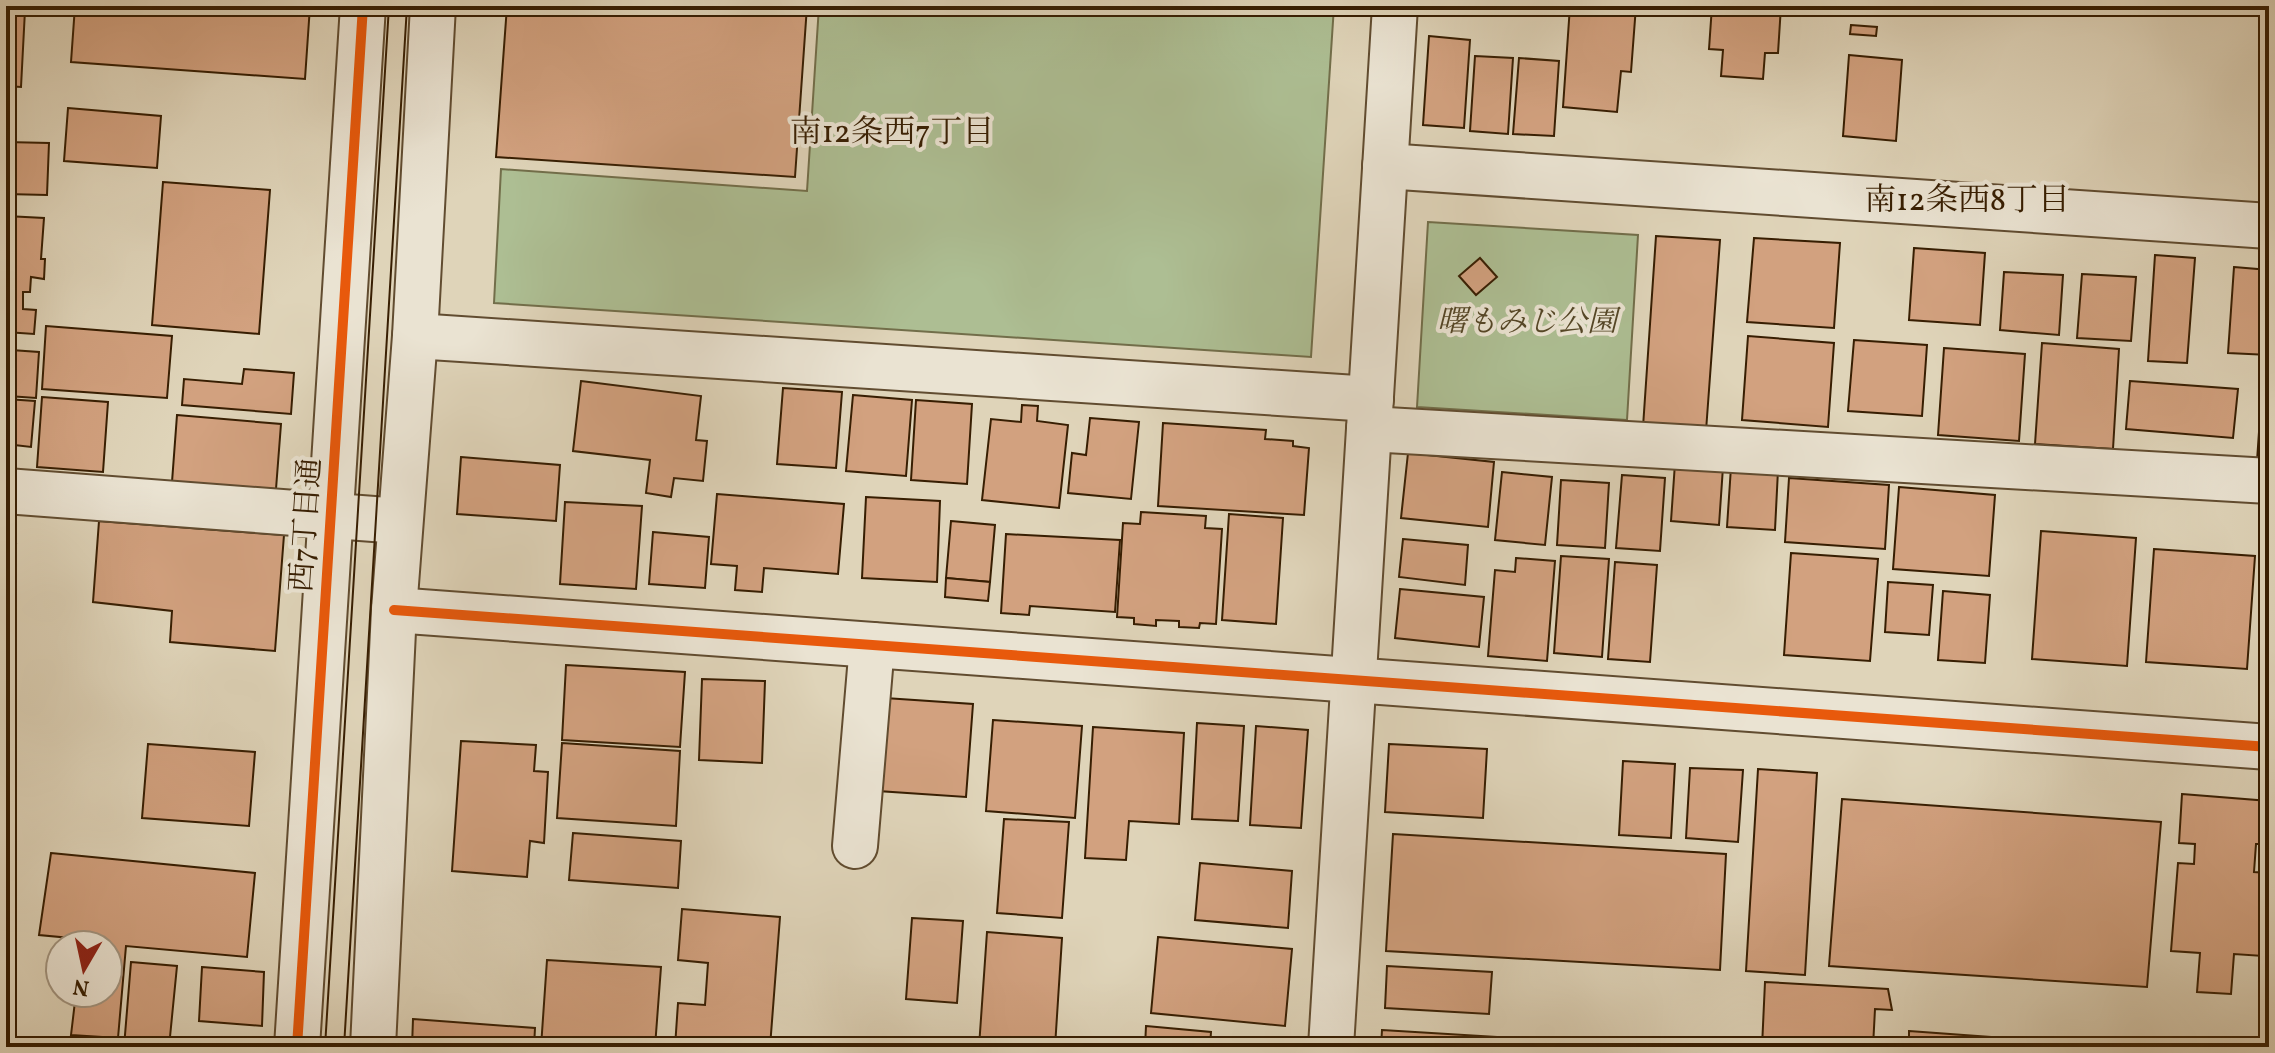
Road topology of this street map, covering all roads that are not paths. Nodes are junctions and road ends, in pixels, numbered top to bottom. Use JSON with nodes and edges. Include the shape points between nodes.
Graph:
{"nodes":[{"id":1,"x":363,"y":6,"type":"edge"},
{"id":2,"x":433,"y":6,"type":"edge"},
{"id":3,"x":1395,"y":6,"type":"edge"},
{"id":4,"x":1385,"y":166,"type":"junction"},
{"id":5,"x":2269,"y":226,"type":"edge"},
{"id":6,"x":415,"y":336,"type":"junction"},
{"id":7,"x":1370,"y":414,"type":"junction"},
{"id":8,"x":2269,"y":481,"type":"edge"},
{"id":9,"x":6,"y":491,"type":"edge"},
{"id":10,"x":330,"y":516,"type":"junction"},
{"id":11,"x":400,"y":521,"type":"junction"},
{"id":12,"x":394,"y":610,"type":"junction"},
{"id":13,"x":872,"y":645,"type":"junction"},
{"id":14,"x":1353,"y":680,"type":"junction"},
{"id":15,"x":2269,"y":747,"type":"edge"},
{"id":16,"x":855,"y":846,"type":"dead end"},
{"id":17,"x":297,"y":1047,"type":"edge"},
{"id":18,"x":373,"y":1047,"type":"edge"},
{"id":19,"x":1331,"y":1047,"type":"edge"}],
"edges":[{"from":1,"to":10,"type":"street","name":"西7丁目通"},
{"from":2,"to":6,"type":"street"},
{"from":3,"to":4,"type":"street"},
{"from":4,"to":5,"type":"street"},
{"from":4,"to":7,"type":"street"},
{"from":6,"to":7,"type":"street"},
{"from":6,"to":11,"type":"street"},
{"from":7,"to":8,"type":"street"},
{"from":7,"to":14,"type":"street"},
{"from":9,"to":10,"type":"street"},
{"from":10,"to":11,"type":"street"},
{"from":10,"to":17,"type":"street","name":"西7丁目通"},
{"from":11,"to":12,"type":"street"},
{"from":12,"to":13,"type":"street"},
{"from":12,"to":18,"type":"street"},
{"from":13,"to":14,"type":"street"},
{"from":13,"to":16,"type":"street"},
{"from":14,"to":15,"type":"street"},
{"from":14,"to":19,"type":"street"}]}
